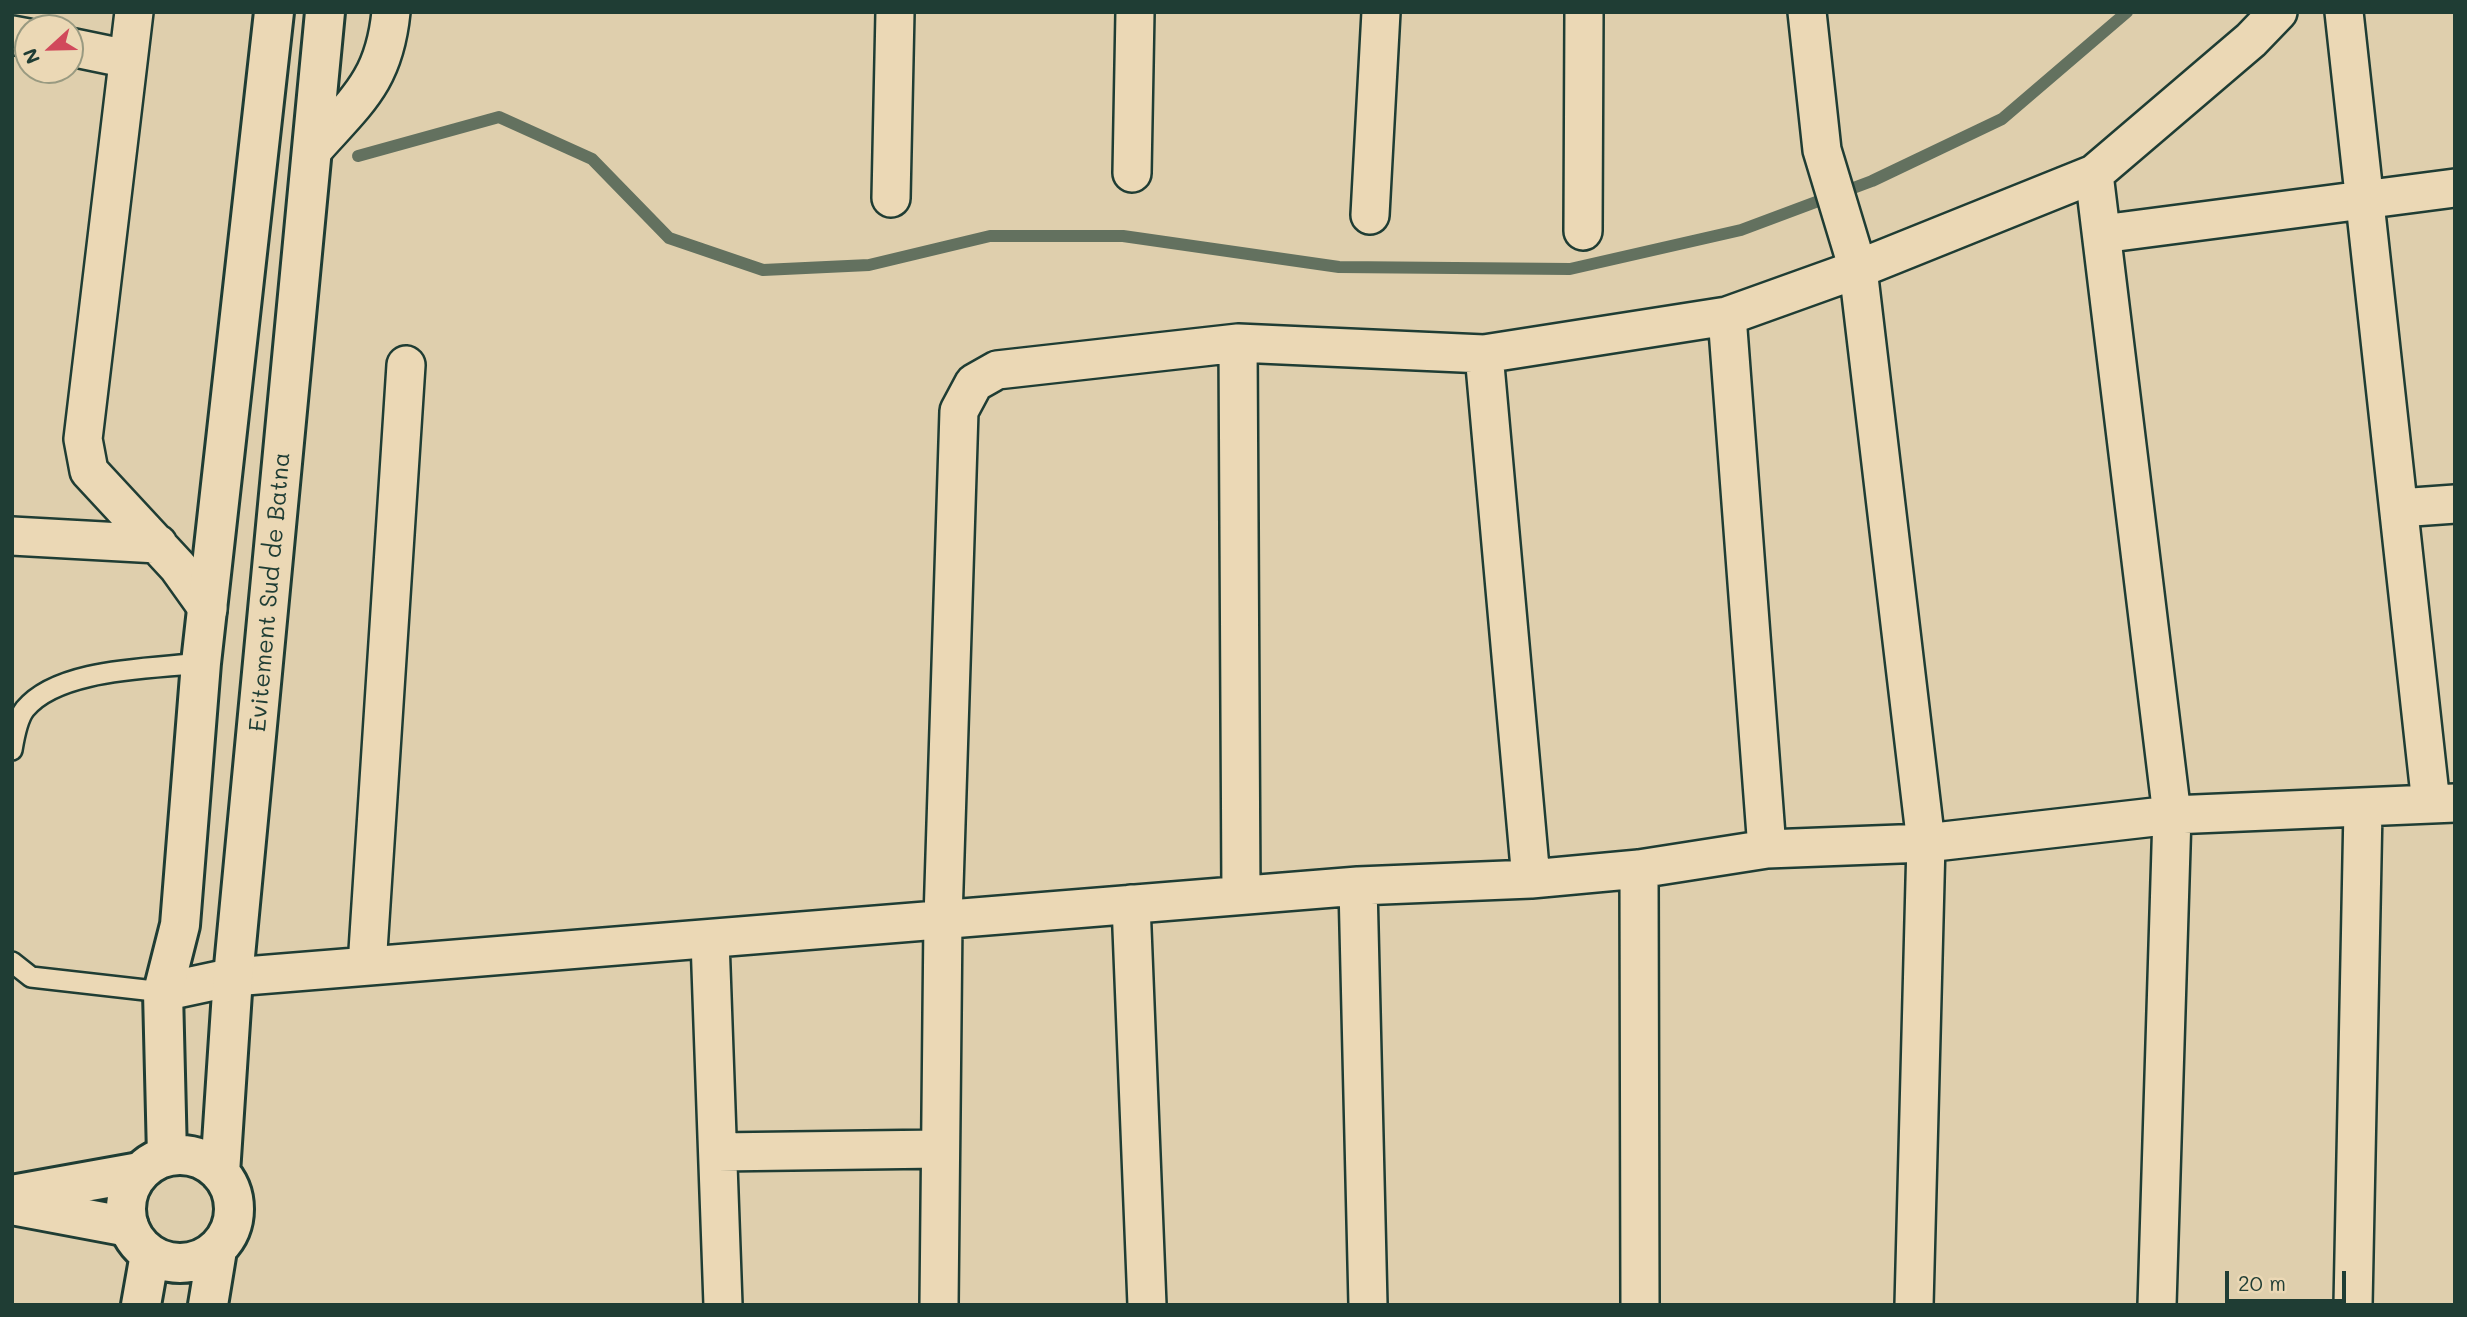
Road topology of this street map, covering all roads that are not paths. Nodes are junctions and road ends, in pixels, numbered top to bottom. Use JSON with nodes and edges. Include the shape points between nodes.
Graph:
{"nodes":[{"id":1,"x":134,"y":12,"type":"edge"},
{"id":2,"x":274,"y":12,"type":"edge"},
{"id":3,"x":325,"y":12,"type":"edge"},
{"id":4,"x":391,"y":12,"type":"edge"},
{"id":5,"x":895,"y":12,"type":"edge"},
{"id":6,"x":1135,"y":12,"type":"edge"},
{"id":7,"x":1381,"y":12,"type":"edge"},
{"id":8,"x":1584,"y":12,"type":"edge"},
{"id":9,"x":1807,"y":12,"type":"edge"},
{"id":10,"x":2278,"y":12,"type":"edge"},
{"id":11,"x":2344,"y":12,"type":"edge"},
{"id":12,"x":84,"y":50,"type":"edge"},
{"id":13,"x":128,"y":59,"type":"junction"},
{"id":14,"x":312,"y":151,"type":"junction"},
{"id":15,"x":1132,"y":173,"type":"dead end"},
{"id":16,"x":2094,"y":174,"type":"junction"},
{"id":17,"x":2455,"y":188,"type":"edge"},
{"id":18,"x":891,"y":198,"type":"dead end"},
{"id":19,"x":2365,"y":201,"type":"junction"},
{"id":20,"x":1370,"y":215,"type":"dead end"},
{"id":21,"x":1583,"y":231,"type":"dead end"},
{"id":22,"x":2102,"y":234,"type":"junction"},
{"id":23,"x":1858,"y":269,"type":"junction"},
{"id":24,"x":1727,"y":316,"type":"junction"},
{"id":25,"x":1238,"y":343,"type":"junction"},
{"id":26,"x":1484,"y":354,"type":"junction"},
{"id":27,"x":406,"y":365,"type":"dead end"},
{"id":28,"x":2455,"y":504,"type":"edge"},
{"id":29,"x":2399,"y":508,"type":"junction"},
{"id":30,"x":12,"y":536,"type":"edge"},
{"id":31,"x":158,"y":544,"type":"junction"},
{"id":32,"x":208,"y":609,"type":"junction"},
{"id":33,"x":201,"y":663,"type":"junction"},
{"id":34,"x":12,"y":750,"type":"edge"},
{"id":35,"x":2443,"y":803,"type":"edge"},
{"id":36,"x":2363,"y":809,"type":"junction"},
{"id":37,"x":2172,"y":814,"type":"junction"},
{"id":38,"x":1926,"y":843,"type":"junction"},
{"id":39,"x":1767,"y":849,"type":"junction"},
{"id":40,"x":1639,"y":869,"type":"junction"},
{"id":41,"x":1531,"y":879,"type":"junction"},
{"id":42,"x":1358,"y":886,"type":"junction"},
{"id":43,"x":1241,"y":895,"type":"junction"},
{"id":44,"x":1131,"y":904,"type":"junction"},
{"id":45,"x":943,"y":919,"type":"junction"},
{"id":46,"x":710,"y":940,"type":"junction"},
{"id":47,"x":12,"y":962,"type":"edge"},
{"id":48,"x":367,"y":966,"type":"junction"},
{"id":49,"x":233,"y":977,"type":"junction"},
{"id":50,"x":163,"y":992,"type":"junction"},
{"id":51,"x":940,"y":1149,"type":"junction"},
{"id":52,"x":718,"y":1152,"type":"junction"},
{"id":53,"x":154,"y":1164,"type":"junction"},
{"id":54,"x":220,"y":1173,"type":"junction"},
{"id":55,"x":12,"y":1195,"type":"edge"},
{"id":56,"x":12,"y":1205,"type":"edge"},
{"id":57,"x":139,"y":1240,"type":"junction"},
{"id":58,"x":217,"y":1250,"type":"junction"},
{"id":59,"x":141,"y":1305,"type":"edge"},
{"id":60,"x":208,"y":1305,"type":"edge"},
{"id":61,"x":723,"y":1305,"type":"edge"},
{"id":62,"x":939,"y":1305,"type":"edge"},
{"id":63,"x":1147,"y":1305,"type":"edge"},
{"id":64,"x":1368,"y":1305,"type":"edge"},
{"id":65,"x":1640,"y":1305,"type":"edge"},
{"id":66,"x":1914,"y":1305,"type":"edge"},
{"id":67,"x":2157,"y":1305,"type":"edge"},
{"id":68,"x":2353,"y":1305,"type":"edge"}],
"edges":[{"from":1,"to":13,"type":"street"},
{"from":2,"to":32,"type":"main road"},
{"from":3,"to":14,"type":"main road","name":"Evitement Sud de Batna"},
{"from":4,"to":14,"type":"street","via":[[387,48],[369,86]]},
{"from":5,"to":18,"type":"street"},
{"from":6,"to":15,"type":"street"},
{"from":7,"to":20,"type":"street"},
{"from":8,"to":21,"type":"street"},
{"from":9,"to":23,"type":"street","via":[[1822,150]]},
{"from":10,"to":16,"type":"street"},
{"from":11,"to":19,"type":"street"},
{"from":12,"to":13,"type":"street"},
{"from":13,"to":31,"type":"street","via":[[83,439],[89,471]]},
{"from":14,"to":49,"type":"main road","name":"Evitement Sud de Batna"},
{"from":16,"to":22,"type":"street"},
{"from":16,"to":23,"type":"street"},
{"from":17,"to":19,"type":"street"},
{"from":19,"to":22,"type":"street"},
{"from":19,"to":29,"type":"street"},
{"from":22,"to":37,"type":"street"},
{"from":23,"to":24,"type":"street"},
{"from":23,"to":38,"type":"street"},
{"from":24,"to":26,"type":"street"},
{"from":24,"to":39,"type":"street"},
{"from":25,"to":26,"type":"street"},
{"from":25,"to":43,"type":"street"},
{"from":25,"to":45,"type":"street","via":[[997,370],[974,383],[965,395],[959,411]]},
{"from":26,"to":41,"type":"street"},
{"from":27,"to":48,"type":"street"},
{"from":28,"to":29,"type":"street"},
{"from":29,"to":35,"type":"street"},
{"from":30,"to":31,"type":"street"},
{"from":31,"to":32,"type":"street"},
{"from":32,"to":33,"type":"main road"},
{"from":33,"to":34,"type":"lane","via":[[88,677],[49,689],[24,710]]},
{"from":33,"to":50,"type":"main road","via":[[180,925]]},
{"from":35,"to":36,"type":"street"},
{"from":36,"to":37,"type":"street"},
{"from":36,"to":68,"type":"street"},
{"from":37,"to":38,"type":"street"},
{"from":37,"to":67,"type":"street"},
{"from":38,"to":39,"type":"street"},
{"from":38,"to":66,"type":"street"},
{"from":39,"to":40,"type":"street"},
{"from":40,"to":41,"type":"street"},
{"from":40,"to":65,"type":"street"},
{"from":41,"to":42,"type":"street"},
{"from":42,"to":43,"type":"street"},
{"from":42,"to":64,"type":"street"},
{"from":43,"to":44,"type":"street"},
{"from":44,"to":45,"type":"street"},
{"from":44,"to":63,"type":"street"},
{"from":45,"to":46,"type":"street"},
{"from":45,"to":51,"type":"street"},
{"from":46,"to":48,"type":"street"},
{"from":46,"to":52,"type":"street"},
{"from":47,"to":50,"type":"lane","via":[[31,977]]},
{"from":48,"to":49,"type":"street"},
{"from":49,"to":50,"type":"street"},
{"from":49,"to":54,"type":"main road","name":"Evitement Sud de Batna"},
{"from":50,"to":53,"type":"main road"},
{"from":51,"to":52,"type":"street"},
{"from":51,"to":62,"type":"street"},
{"from":52,"to":61,"type":"street"},
{"from":53,"to":54,"type":"main road","via":[[183,1155],[198,1158]]},
{"from":53,"to":55,"type":"main road"},
{"from":53,"to":57,"type":"main road","via":[[127,1198]]},
{"from":54,"to":58,"type":"main road","via":[[232,1190],[234,1205],[228,1236]]},
{"from":56,"to":57,"type":"main road"},
{"from":57,"to":58,"type":"main road","via":[[166,1262],[184,1264]]},
{"from":57,"to":59,"type":"main road"},
{"from":58,"to":60,"type":"main road"}]}
